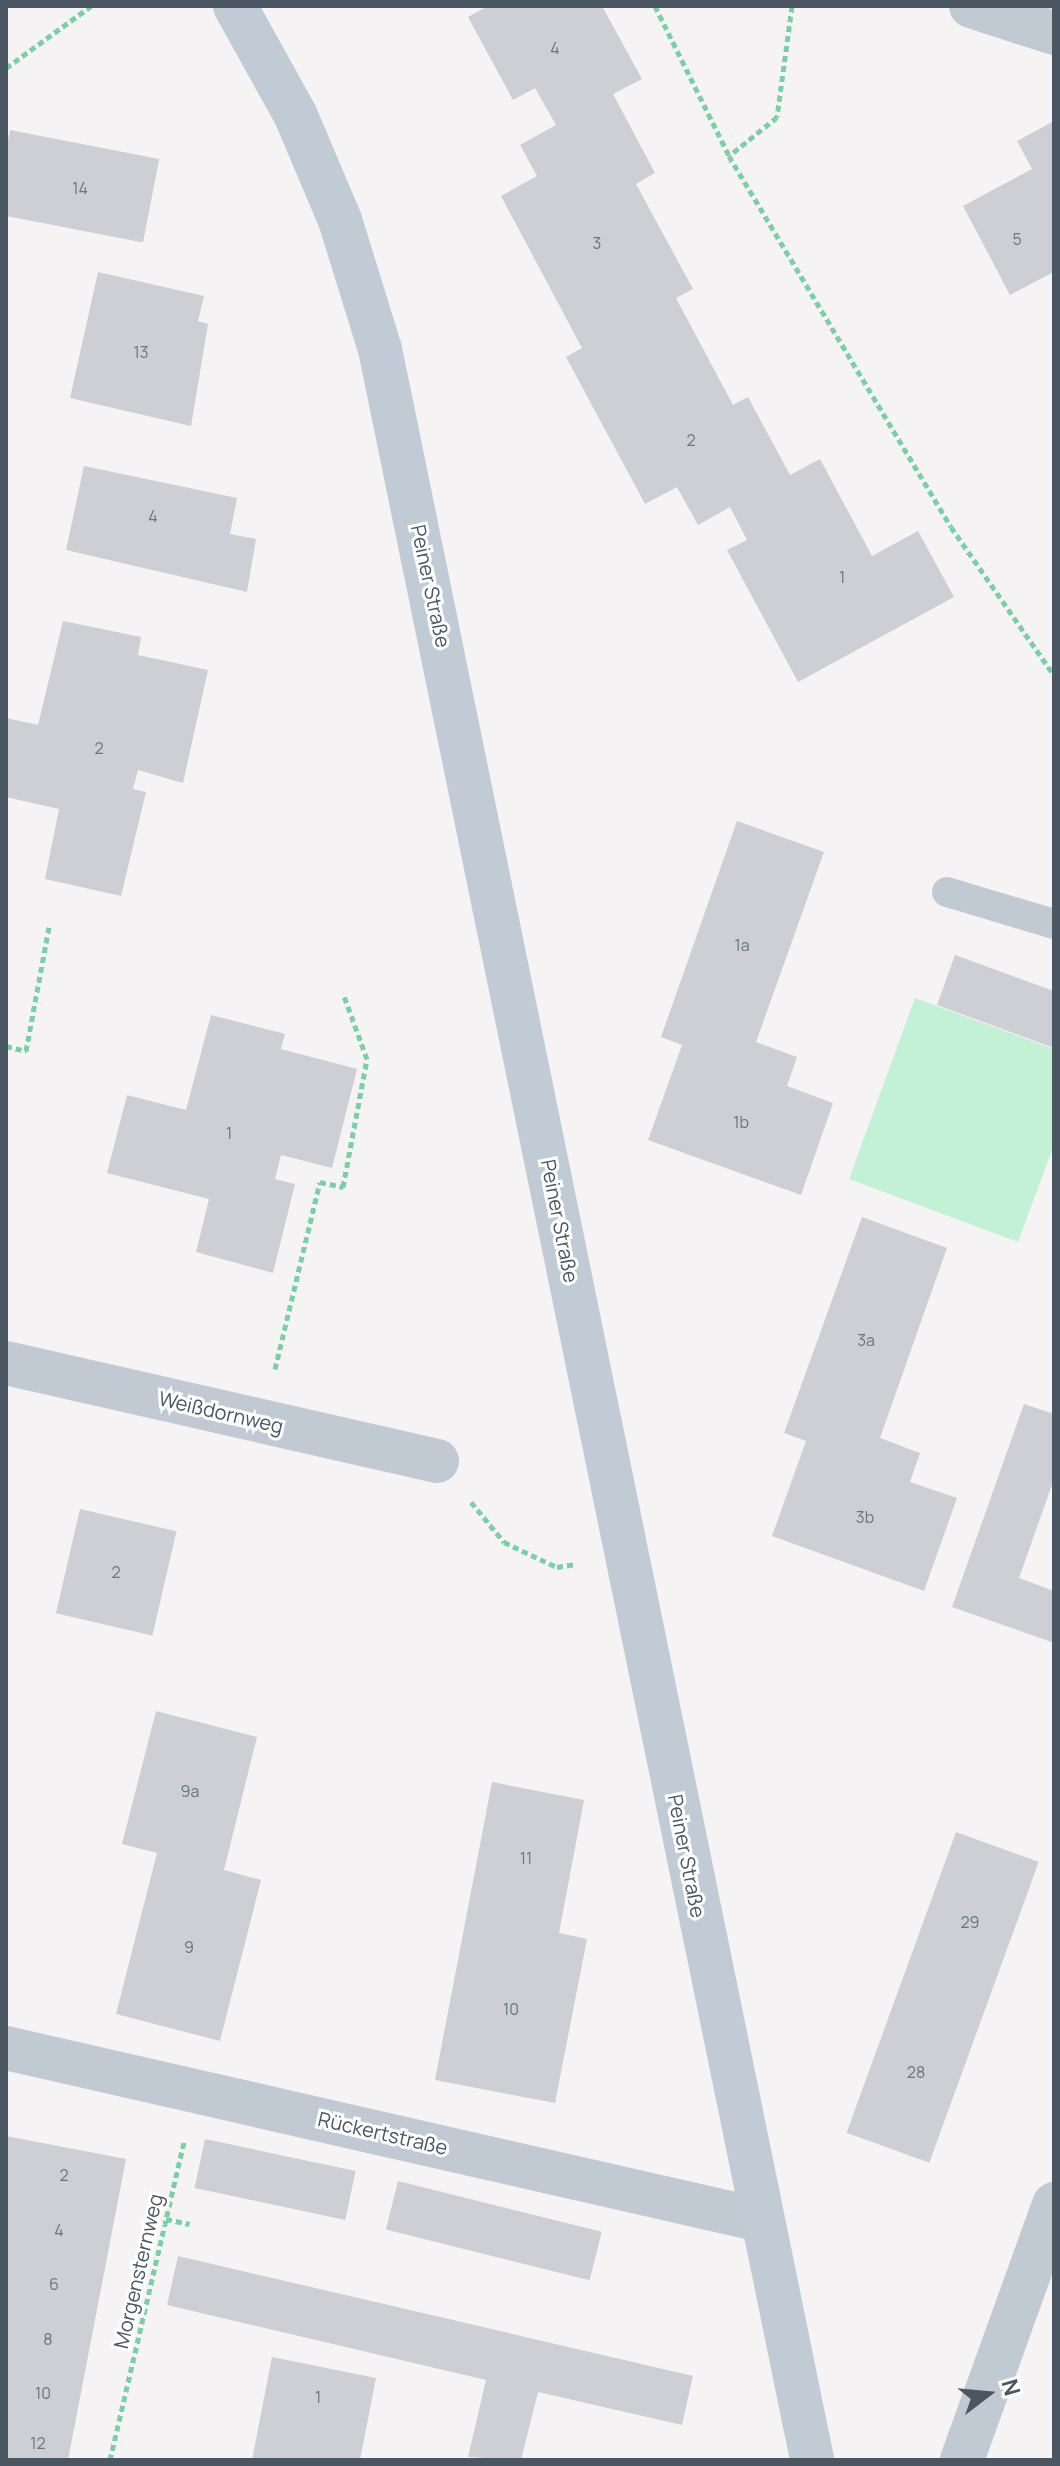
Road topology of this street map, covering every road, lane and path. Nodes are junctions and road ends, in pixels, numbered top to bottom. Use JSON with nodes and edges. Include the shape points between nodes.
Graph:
{"nodes":[{"id":1,"x":91,"y":6,"type":"edge"},
{"id":2,"x":235,"y":6,"type":"edge"},
{"id":3,"x":655,"y":6,"type":"edge"},
{"id":4,"x":792,"y":6,"type":"edge"},
{"id":5,"x":971,"y":6,"type":"edge"},
{"id":6,"x":1054,"y":33,"type":"edge"},
{"id":7,"x":6,"y":68,"type":"edge"},
{"id":8,"x":729,"y":156,"type":"junction"},
{"id":9,"x":1054,"y":675,"type":"edge"},
{"id":10,"x":947,"y":892,"type":"dead end"},
{"id":11,"x":1054,"y":924,"type":"edge"},
{"id":12,"x":49,"y":927,"type":"dead end"},
{"id":13,"x":343,"y":993,"type":"dead end"},
{"id":14,"x":6,"y":1046,"type":"edge"},
{"id":15,"x":6,"y":1363,"type":"edge"},
{"id":16,"x":262,"y":1421,"type":"junction"},
{"id":17,"x":437,"y":1461,"type":"joint"},
{"id":18,"x":628,"y":1557,"type":"junction"},
{"id":19,"x":6,"y":2048,"type":"edge"},
{"id":20,"x":196,"y":2089,"type":"junction"},
{"id":21,"x":1054,"y":2204,"type":"edge"},
{"id":22,"x":166,"y":2219,"type":"junction"},
{"id":23,"x":760,"y":2220,"type":"junction"},
{"id":24,"x":189,"y":2224,"type":"dead end"},
{"id":25,"x":110,"y":2460,"type":"edge"},
{"id":26,"x":812,"y":2460,"type":"edge"},
{"id":27,"x":962,"y":2460,"type":"edge"}],
"edges":[{"from":1,"to":7,"type":"path"},
{"from":2,"to":18,"type":"main road","name":"Peiner Straße","via":[[296,116],[340,220],[380,349]]},
{"from":3,"to":8,"type":"path"},
{"from":4,"to":8,"type":"path","via":[[777,117]]},
{"from":5,"to":6,"type":"street"},
{"from":8,"to":9,"type":"path","via":[[951,527]]},
{"from":10,"to":11,"type":"lane"},
{"from":12,"to":14,"type":"path","via":[[26,1051]]},
{"from":13,"to":16,"type":"path","via":[[367,1059],[365,1073],[343,1187],[320,1182]]},
{"from":15,"to":16,"type":"street","name":"Weißdornweg"},
{"from":16,"to":17,"type":"street","name":"Weißdornweg"},
{"from":17,"to":18,"type":"path","via":[[504,1542],[557,1567]]},
{"from":18,"to":23,"type":"main road","name":"Peiner Straße"},
{"from":19,"to":20,"type":"street","name":"Rückertstraße"},
{"from":20,"to":22,"type":"path","name":"Morgensternweg"},
{"from":20,"to":23,"type":"street","name":"Rückertstraße"},
{"from":21,"to":27,"type":"street"},
{"from":22,"to":24,"type":"path"},
{"from":22,"to":25,"type":"path","name":"Morgensternweg"},
{"from":23,"to":26,"type":"main road","name":"Peiner Straße"}]}
